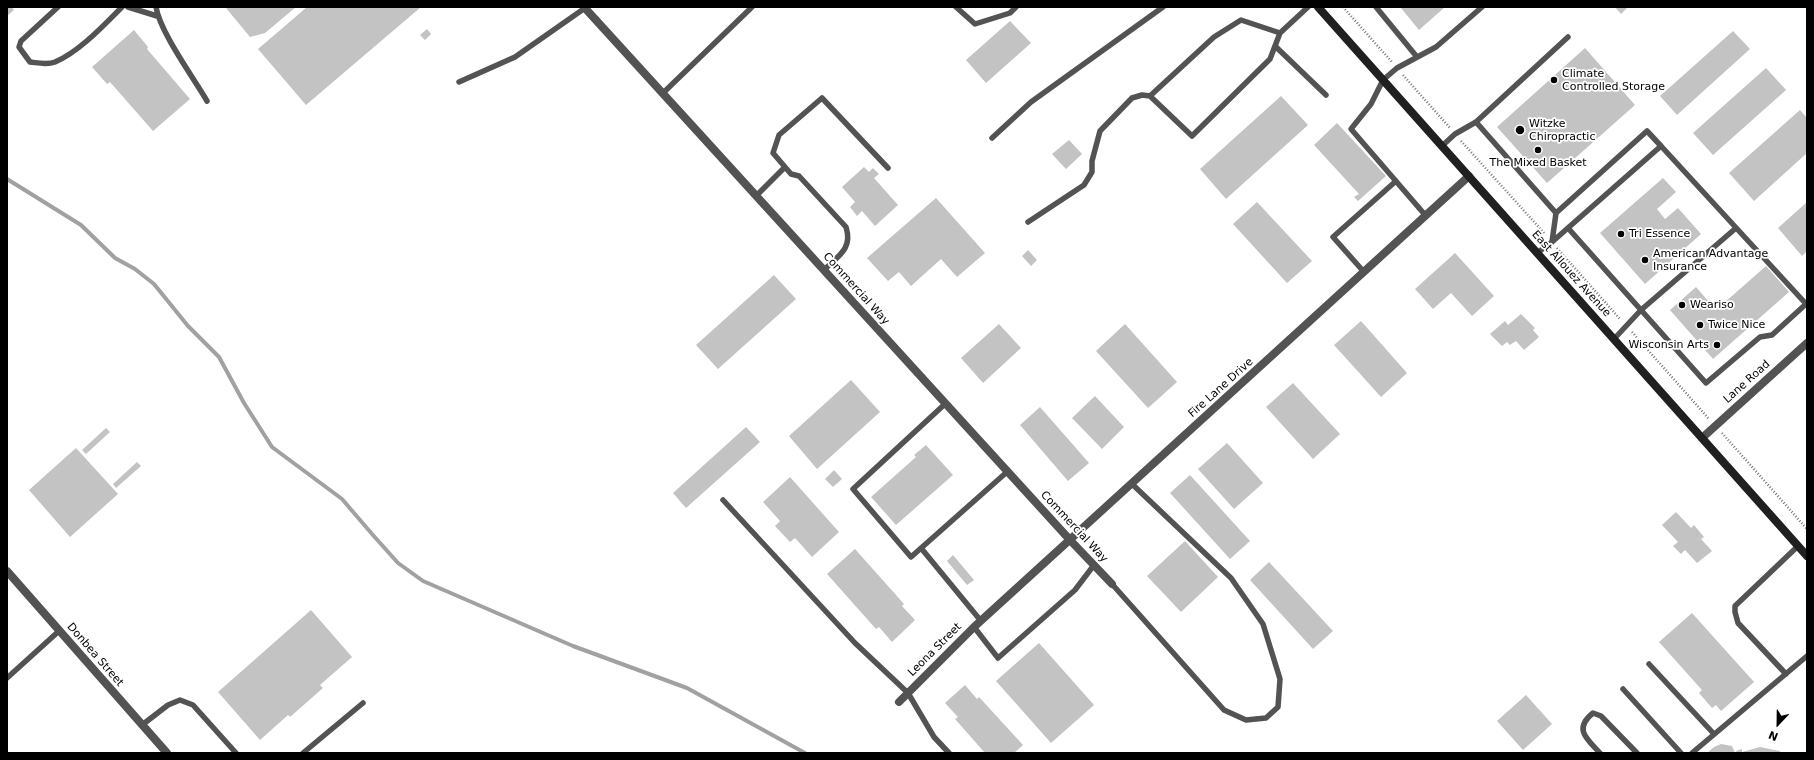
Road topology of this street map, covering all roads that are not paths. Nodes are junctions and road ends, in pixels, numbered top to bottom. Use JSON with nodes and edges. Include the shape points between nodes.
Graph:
{"nodes":[{"id":1,"x":58,"y":7,"type":"edge"},
{"id":2,"x":122,"y":7,"type":"edge"},
{"id":3,"x":128,"y":7,"type":"edge"},
{"id":4,"x":156,"y":7,"type":"edge"},
{"id":5,"x":752,"y":7,"type":"edge"},
{"id":6,"x":956,"y":7,"type":"edge"},
{"id":7,"x":1016,"y":7,"type":"edge"},
{"id":8,"x":1163,"y":7,"type":"edge"},
{"id":9,"x":1308,"y":7,"type":"edge"},
{"id":10,"x":1318,"y":7,"type":"edge"},
{"id":11,"x":1376,"y":7,"type":"edge"},
{"id":12,"x":1482,"y":7,"type":"edge"},
{"id":13,"x":585,"y":8,"type":"edge"},
{"id":14,"x":157,"y":16,"type":"junction"},
{"id":15,"x":1280,"y":33,"type":"junction"},
{"id":16,"x":1568,"y":37,"type":"dead end"},
{"id":17,"x":1275,"y":46,"type":"junction"},
{"id":18,"x":1417,"y":58,"type":"junction"},
{"id":19,"x":1383,"y":80,"type":"junction"},
{"id":20,"x":459,"y":82,"type":"dead end"},
{"id":21,"x":663,"y":93,"type":"junction"},
{"id":22,"x":1326,"y":95,"type":"dead end"},
{"id":23,"x":1150,"y":96,"type":"junction"},
{"id":24,"x":207,"y":101,"type":"dead end"},
{"id":25,"x":1476,"y":122,"type":"junction"},
{"id":26,"x":992,"y":138,"type":"dead end"},
{"id":27,"x":1442,"y":146,"type":"junction"},
{"id":28,"x":1661,"y":146,"type":"junction"},
{"id":29,"x":785,"y":167,"type":"junction"},
{"id":30,"x":888,"y":168,"type":"dead end"},
{"id":31,"x":1469,"y":176,"type":"junction"},
{"id":32,"x":1396,"y":181,"type":"junction"},
{"id":33,"x":756,"y":196,"type":"junction"},
{"id":34,"x":1556,"y":213,"type":"junction"},
{"id":35,"x":1426,"y":216,"type":"junction"},
{"id":36,"x":1028,"y":222,"type":"dead end"},
{"id":37,"x":1568,"y":228,"type":"junction"},
{"id":38,"x":1736,"y":228,"type":"junction"},
{"id":39,"x":1552,"y":242,"type":"junction"},
{"id":40,"x":1537,"y":253,"type":"junction"},
{"id":41,"x":824,"y":270,"type":"junction"},
{"id":42,"x":1364,"y":272,"type":"junction"},
{"id":43,"x":1807,"y":305,"type":"edge"},
{"id":44,"x":1641,"y":310,"type":"junction"},
{"id":45,"x":1614,"y":339,"type":"junction"},
{"id":46,"x":1807,"y":343,"type":"edge"},
{"id":47,"x":946,"y":403,"type":"junction"},
{"id":48,"x":1702,"y":438,"type":"junction"},
{"id":49,"x":1008,"y":471,"type":"junction"},
{"id":50,"x":1132,"y":484,"type":"junction"},
{"id":51,"x":723,"y":500,"type":"dead end"},
{"id":52,"x":1070,"y":540,"type":"junction"},
{"id":53,"x":1798,"y":546,"type":"junction"},
{"id":54,"x":921,"y":548,"type":"junction"},
{"id":55,"x":1807,"y":556,"type":"edge"},
{"id":56,"x":1094,"y":565,"type":"junction"},
{"id":57,"x":7,"y":572,"type":"edge"},
{"id":58,"x":1112,"y":584,"type":"joint"},
{"id":59,"x":988,"y":615,"type":"joint"},
{"id":60,"x":981,"y":621,"type":"junction"},
{"id":61,"x":974,"y":627,"type":"junction"},
{"id":62,"x":60,"y":631,"type":"junction"},
{"id":63,"x":1807,"y":656,"type":"edge"},
{"id":64,"x":1649,"y":664,"type":"dead end"},
{"id":65,"x":1786,"y":674,"type":"junction"},
{"id":66,"x":7,"y":678,"type":"edge"},
{"id":67,"x":1623,"y":689,"type":"dead end"},
{"id":68,"x":908,"y":694,"type":"junction"},
{"id":69,"x":899,"y":702,"type":"dead end"},
{"id":70,"x":363,"y":703,"type":"dead end"},
{"id":71,"x":142,"y":725,"type":"junction"},
{"id":72,"x":1714,"y":734,"type":"junction"},
{"id":73,"x":167,"y":753,"type":"edge"},
{"id":74,"x":236,"y":753,"type":"edge"},
{"id":75,"x":303,"y":753,"type":"edge"},
{"id":76,"x":949,"y":753,"type":"edge"},
{"id":77,"x":1600,"y":753,"type":"edge"},
{"id":78,"x":1637,"y":753,"type":"edge"},
{"id":79,"x":1681,"y":753,"type":"edge"},
{"id":80,"x":1692,"y":753,"type":"edge"}],
"edges":[{"from":1,"to":2,"type":"lane","via":[[21,41],[19,47],[30,62],[55,62],[79,46]]},
{"from":3,"to":14,"type":"lane"},
{"from":4,"to":14,"type":"lane"},
{"from":5,"to":21,"type":"lane"},
{"from":6,"to":7,"type":"lane","via":[[975,24],[1010,13]]},
{"from":8,"to":26,"type":"lane","via":[[1031,102]]},
{"from":9,"to":15,"type":"lane"},
{"from":10,"to":19,"type":"street","name":"East Allouez Avenue"},
{"from":11,"to":18,"type":"lane"},
{"from":12,"to":18,"type":"lane","via":[[1436,48]]},
{"from":13,"to":20,"type":"lane","via":[[515,57]]},
{"from":13,"to":21,"type":"street","name":"Commercial Way"},
{"from":14,"to":24,"type":"lane"},
{"from":15,"to":17,"type":"lane"},
{"from":15,"to":23,"type":"lane","via":[[1241,20],[1214,37]]},
{"from":16,"to":25,"type":"lane"},
{"from":17,"to":22,"type":"lane"},
{"from":17,"to":23,"type":"lane","via":[[1270,59],[1192,136]]},
{"from":18,"to":19,"type":"lane","via":[[1397,68]]},
{"from":19,"to":27,"type":"street","name":"East Allouez Avenue"},
{"from":19,"to":32,"type":"lane","via":[[1370,104],[1351,129]]},
{"from":21,"to":33,"type":"street","name":"Commercial Way"},
{"from":23,"to":36,"type":"lane","via":[[1132,98],[1100,131],[1092,161],[1092,172],[1084,185]]},
{"from":25,"to":27,"type":"lane"},
{"from":25,"to":34,"type":"lane"},
{"from":27,"to":31,"type":"street","name":"East Allouez Avenue"},
{"from":28,"to":34,"type":"lane","via":[[1647,131]]},
{"from":28,"to":37,"type":"lane"},
{"from":28,"to":38,"type":"lane"},
{"from":29,"to":30,"type":"lane","via":[[773,153],[779,135],[822,98]]},
{"from":29,"to":33,"type":"lane"},
{"from":29,"to":41,"type":"lane","via":[[791,174],[799,176],[846,227],[848,246]]},
{"from":31,"to":35,"type":"street","name":"Fire Lane Drive"},
{"from":31,"to":40,"type":"street","name":"East Allouez Avenue"},
{"from":32,"to":35,"type":"lane"},
{"from":32,"to":42,"type":"lane","via":[[1333,237]]},
{"from":33,"to":41,"type":"street","name":"Commercial Way"},
{"from":34,"to":39,"type":"lane"},
{"from":35,"to":42,"type":"street","name":"Fire Lane Drive"},
{"from":37,"to":39,"type":"lane"},
{"from":37,"to":44,"type":"lane"},
{"from":38,"to":43,"type":"lane"},
{"from":38,"to":44,"type":"lane"},
{"from":39,"to":40,"type":"lane"},
{"from":40,"to":45,"type":"street","name":"East Allouez Avenue"},
{"from":41,"to":47,"type":"street","name":"Commercial Way"},
{"from":42,"to":50,"type":"street","name":"Fire Lane Drive"},
{"from":43,"to":44,"type":"lane","via":[[1772,335],[1760,337],[1706,383]]},
{"from":44,"to":45,"type":"lane"},
{"from":45,"to":48,"type":"street","name":"East Allouez Avenue"},
{"from":46,"to":48,"type":"street","name":"Lane Road"},
{"from":47,"to":49,"type":"street","name":"Commercial Way"},
{"from":47,"to":54,"type":"lane","via":[[853,489],[911,557]]},
{"from":48,"to":53,"type":"street","name":"East Allouez Avenue"},
{"from":49,"to":52,"type":"street","name":"Commercial Way"},
{"from":49,"to":54,"type":"lane"},
{"from":50,"to":52,"type":"street","name":"Fire Lane Drive"},
{"from":50,"to":58,"type":"lane","via":[[1231,578],[1263,624],[1280,679],[1278,707],[1266,718],[1246,720],[1224,710]]},
{"from":51,"to":68,"type":"lane","via":[[856,643]]},
{"from":52,"to":56,"type":"street","name":"Commercial Way"},
{"from":52,"to":59,"type":"street","name":"Fire Lane Drive"},
{"from":53,"to":55,"type":"street","name":"East Allouez Avenue"},
{"from":53,"to":65,"type":"lane","via":[[1735,606],[1738,623]]},
{"from":54,"to":60,"type":"lane"},
{"from":56,"to":58,"type":"street","name":"Commercial Way"},
{"from":56,"to":61,"type":"lane","via":[[1075,590],[998,658]]},
{"from":57,"to":62,"type":"street","name":"Donbea Street"},
{"from":59,"to":60,"type":"street","name":"Leona Street"},
{"from":60,"to":61,"type":"street","name":"Leona Street"},
{"from":61,"to":68,"type":"street","name":"Leona Street"},
{"from":62,"to":66,"type":"lane"},
{"from":62,"to":71,"type":"street","name":"Donbea Street"},
{"from":63,"to":65,"type":"lane"},
{"from":64,"to":72,"type":"lane"},
{"from":65,"to":72,"type":"lane"},
{"from":67,"to":79,"type":"lane"},
{"from":68,"to":69,"type":"street","name":"Leona Street"},
{"from":68,"to":76,"type":"lane","via":[[934,737]]},
{"from":70,"to":75,"type":"lane"},
{"from":71,"to":73,"type":"street","name":"Donbea Street"},
{"from":71,"to":74,"type":"lane","via":[[168,705],[180,700],[193,705]]},
{"from":72,"to":80,"type":"lane"},
{"from":77,"to":78,"type":"lane","via":[[1587,739],[1582,728],[1585,720],[1593,713],[1601,716]]}]}
